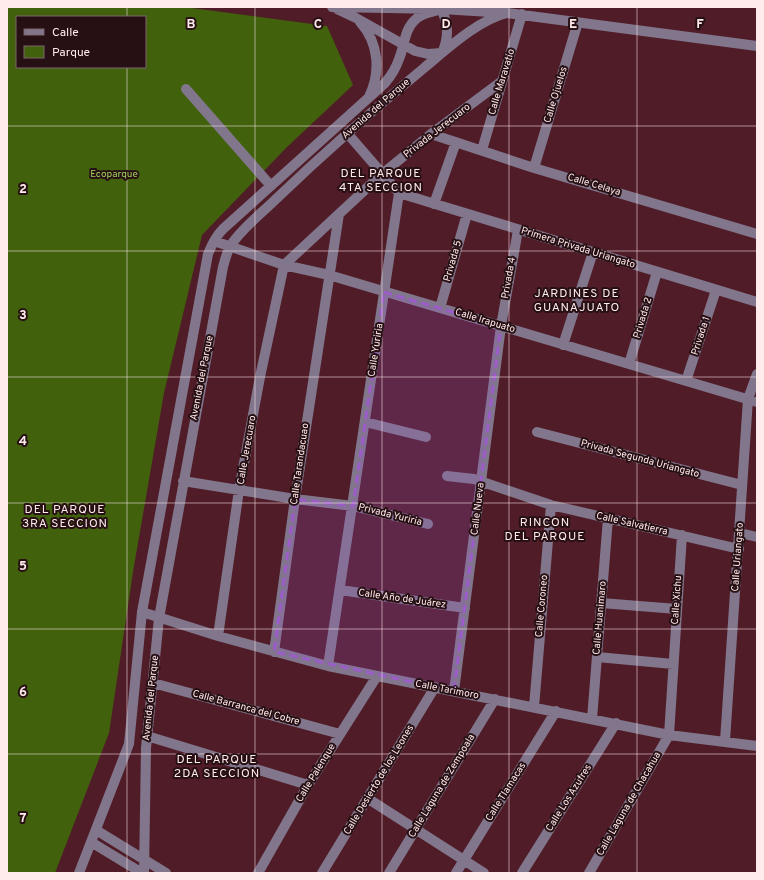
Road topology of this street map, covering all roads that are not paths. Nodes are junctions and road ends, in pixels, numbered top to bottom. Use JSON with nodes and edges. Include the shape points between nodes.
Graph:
{"nodes":[{"id":1,"x":332,"y":7,"type":"edge"},
{"id":2,"x":443,"y":8,"type":"edge"},
{"id":3,"x":507,"y":13,"type":"junction"},
{"id":4,"x":522,"y":14,"type":"junction"},
{"id":5,"x":356,"y":18,"type":"junction"},
{"id":6,"x":578,"y":22,"type":"junction"},
{"id":7,"x":404,"y":45,"type":"junction"},
{"id":8,"x":757,"y":46,"type":"edge"},
{"id":9,"x":442,"y":53,"type":"junction"},
{"id":10,"x":502,"y":81,"type":"junction"},
{"id":11,"x":186,"y":89,"type":"dead end"},
{"id":12,"x":368,"y":99,"type":"junction"},
{"id":13,"x":348,"y":133,"type":"junction"},
{"id":14,"x":431,"y":134,"type":"junction"},
{"id":15,"x":456,"y":142,"type":"junction"},
{"id":16,"x":482,"y":150,"type":"junction"},
{"id":17,"x":534,"y":168,"type":"junction"},
{"id":18,"x":382,"y":174,"type":"junction"},
{"id":19,"x":271,"y":186,"type":"junction"},
{"id":20,"x":399,"y":193,"type":"junction"},
{"id":21,"x":434,"y":204,"type":"junction"},
{"id":22,"x":339,"y":214,"type":"junction"},
{"id":23,"x":467,"y":214,"type":"junction"},
{"id":24,"x":518,"y":230,"type":"junction"},
{"id":25,"x":757,"y":234,"type":"edge"},
{"id":26,"x":214,"y":241,"type":"junction"},
{"id":27,"x":230,"y":246,"type":"junction"},
{"id":28,"x":593,"y":252,"type":"junction"},
{"id":29,"x":284,"y":265,"type":"junction"},
{"id":30,"x":657,"y":272,"type":"junction"},
{"id":31,"x":330,"y":275,"type":"junction"},
{"id":32,"x":716,"y":290,"type":"junction"},
{"id":33,"x":384,"y":292,"type":"junction"},
{"id":34,"x":757,"y":302,"type":"edge"},
{"id":35,"x":440,"y":308,"type":"junction"},
{"id":36,"x":501,"y":326,"type":"junction"},
{"id":37,"x":563,"y":344,"type":"junction"},
{"id":38,"x":629,"y":364,"type":"junction"},
{"id":39,"x":757,"y":374,"type":"edge"},
{"id":40,"x":686,"y":381,"type":"junction"},
{"id":41,"x":752,"y":401,"type":"edge"},
{"id":42,"x":365,"y":422,"type":"junction"},
{"id":43,"x":537,"y":432,"type":"dead end"},
{"id":44,"x":426,"y":437,"type":"dead end"},
{"id":45,"x":447,"y":476,"type":"dead end"},
{"id":46,"x":183,"y":481,"type":"junction"},
{"id":47,"x":481,"y":481,"type":"junction"},
{"id":48,"x":742,"y":485,"type":"junction"},
{"id":49,"x":239,"y":490,"type":"junction"},
{"id":50,"x":295,"y":499,"type":"junction"},
{"id":51,"x":551,"y":505,"type":"junction"},
{"id":52,"x":352,"y":506,"type":"junction"},
{"id":53,"x":608,"y":518,"type":"junction"},
{"id":54,"x":428,"y":524,"type":"dead end"},
{"id":55,"x":740,"y":533,"type":"junction"},
{"id":56,"x":682,"y":535,"type":"junction"},
{"id":57,"x":757,"y":537,"type":"edge"},
{"id":58,"x":738,"y":549,"type":"junction"},
{"id":59,"x":340,"y":590,"type":"junction"},
{"id":60,"x":601,"y":603,"type":"junction"},
{"id":61,"x":465,"y":608,"type":"junction"},
{"id":62,"x":677,"y":609,"type":"junction"},
{"id":63,"x":142,"y":612,"type":"junction"},
{"id":64,"x":159,"y":618,"type":"junction"},
{"id":65,"x":218,"y":636,"type":"junction"},
{"id":66,"x":274,"y":652,"type":"junction"},
{"id":67,"x":597,"y":657,"type":"junction"},
{"id":68,"x":673,"y":664,"type":"junction"},
{"id":69,"x":328,"y":666,"type":"junction"},
{"id":70,"x":377,"y":676,"type":"junction"},
{"id":71,"x":153,"y":683,"type":"junction"},
{"id":72,"x":435,"y":687,"type":"junction"},
{"id":73,"x":454,"y":691,"type":"junction"},
{"id":74,"x":495,"y":699,"type":"junction"},
{"id":75,"x":534,"y":707,"type":"junction"},
{"id":76,"x":556,"y":711,"type":"junction"},
{"id":77,"x":592,"y":719,"type":"junction"},
{"id":78,"x":616,"y":723,"type":"junction"},
{"id":79,"x":340,"y":734,"type":"junction"},
{"id":80,"x":669,"y":735,"type":"junction"},
{"id":81,"x":147,"y":736,"type":"junction"},
{"id":82,"x":725,"y":741,"type":"junction"},
{"id":83,"x":757,"y":746,"type":"edge"},
{"id":84,"x":308,"y":785,"type":"junction"},
{"id":85,"x":367,"y":798,"type":"junction"},
{"id":86,"x":416,"y":829,"type":"junction"},
{"id":87,"x":96,"y":830,"type":"junction"},
{"id":88,"x":91,"y":842,"type":"junction"},
{"id":89,"x":144,"y":859,"type":"junction"},
{"id":90,"x":464,"y":860,"type":"junction"},
{"id":91,"x":79,"y":873,"type":"edge"},
{"id":92,"x":143,"y":873,"type":"edge"},
{"id":93,"x":166,"y":873,"type":"edge"},
{"id":94,"x":258,"y":873,"type":"edge"},
{"id":95,"x":322,"y":873,"type":"edge"},
{"id":96,"x":389,"y":873,"type":"edge"},
{"id":97,"x":456,"y":873,"type":"edge"},
{"id":98,"x":484,"y":873,"type":"edge"},
{"id":99,"x":522,"y":873,"type":"edge"},
{"id":100,"x":588,"y":873,"type":"edge"}],
"edges":[{"from":1,"to":2,"type":"street"},
{"from":1,"to":5,"type":"street"},
{"from":2,"to":3,"type":"street"},
{"from":2,"to":7,"type":"street","name":"Avenida del Parque","via":[[415,19],[407,31]]},
{"from":2,"to":9,"type":"street","via":[[448,28],[447,41]]},
{"from":3,"to":4,"type":"street"},
{"from":3,"to":9,"type":"street","name":"Avenida del Parque","via":[[484,22]]},
{"from":4,"to":6,"type":"street"},
{"from":4,"to":10,"type":"street","name":"Calle Maravatio"},
{"from":5,"to":7,"type":"street"},
{"from":5,"to":12,"type":"street","via":[[369,35],[376,56],[376,78]]},
{"from":6,"to":8,"type":"street"},
{"from":6,"to":17,"type":"street","name":"Calle Ojuelos"},
{"from":7,"to":9,"type":"street","via":[[422,53]]},
{"from":7,"to":12,"type":"street","name":"Avenida del Parque","via":[[390,78]]},
{"from":9,"to":13,"type":"street","name":"Avenida del Parque"},
{"from":10,"to":14,"type":"street","name":"Privada Jerecuaro"},
{"from":10,"to":16,"type":"street","name":"Calle Maravatio"},
{"from":11,"to":19,"type":"street"},
{"from":12,"to":19,"type":"street","name":"Avenida del Parque"},
{"from":13,"to":18,"type":"street"},
{"from":13,"to":27,"type":"street","name":"Avenida del Parque"},
{"from":14,"to":15,"type":"street","name":"Calle Celaya"},
{"from":14,"to":18,"type":"street","name":"Privada Jerecuaro"},
{"from":15,"to":16,"type":"street","name":"Calle Celaya"},
{"from":15,"to":21,"type":"street"},
{"from":16,"to":17,"type":"street","name":"Calle Celaya"},
{"from":17,"to":25,"type":"street","name":"Calle Celaya"},
{"from":18,"to":20,"type":"street"},
{"from":18,"to":22,"type":"street","name":"Privada Jerecuaro"},
{"from":19,"to":26,"type":"street","name":"Avenida del Parque","via":[[223,229]]},
{"from":20,"to":21,"type":"street","name":"Primera Privada Uriangato"},
{"from":20,"to":33,"type":"street","name":"Calle Yuriria"},
{"from":21,"to":23,"type":"street","name":"Primera Privada Uriangato"},
{"from":22,"to":29,"type":"street","name":"Privada Jerecuaro"},
{"from":22,"to":31,"type":"street","name":"Calle Tarandacuao"},
{"from":23,"to":24,"type":"street","name":"Primera Privada Uriangato"},
{"from":23,"to":35,"type":"street","name":"Privada 5"},
{"from":24,"to":28,"type":"street","name":"Primera Privada Uriangato"},
{"from":24,"to":36,"type":"street","name":"Privada 4"},
{"from":26,"to":27,"type":"street","name":"Calle Irapuato"},
{"from":26,"to":63,"type":"street","name":"Avenida del Parque","via":[[208,254]]},
{"from":27,"to":29,"type":"street","name":"Calle Irapuato"},
{"from":27,"to":46,"type":"street","name":"Avenida del Parque","via":[[223,267]]},
{"from":28,"to":30,"type":"street","name":"Primera Privada Uriangato"},
{"from":28,"to":37,"type":"street"},
{"from":29,"to":31,"type":"street","name":"Calle Irapuato"},
{"from":29,"to":49,"type":"street","name":"Calle Jerecuaro"},
{"from":30,"to":32,"type":"street","name":"Primera Privada Uriangato"},
{"from":30,"to":38,"type":"street","name":"Privada 2"},
{"from":31,"to":33,"type":"street","name":"Calle Irapuato"},
{"from":31,"to":50,"type":"street","name":"Calle Tarandacuao"},
{"from":32,"to":34,"type":"street","name":"Primera Privada Uriangato"},
{"from":32,"to":40,"type":"street","name":"Privada 1"},
{"from":33,"to":35,"type":"street","name":"Calle Irapuato"},
{"from":33,"to":42,"type":"street","name":"Calle Yuriria"},
{"from":35,"to":36,"type":"street","name":"Calle Irapuato"},
{"from":36,"to":37,"type":"street","name":"Calle Irapuato"},
{"from":36,"to":47,"type":"street","name":"Calle Nueva"},
{"from":37,"to":38,"type":"street","name":"Calle Irapuato"},
{"from":38,"to":40,"type":"street","name":"Calle Irapuato"},
{"from":39,"to":41,"type":"street","name":"Calle Uriangato"},
{"from":40,"to":41,"type":"street","name":"Calle Irapuato"},
{"from":41,"to":48,"type":"street","name":"Calle Uriangato"},
{"from":42,"to":44,"type":"street"},
{"from":42,"to":52,"type":"street","name":"Calle Yuriria"},
{"from":43,"to":48,"type":"street","name":"Privada Segunda Uriangato"},
{"from":45,"to":47,"type":"street","name":"Calle Salvatierra"},
{"from":46,"to":49,"type":"street"},
{"from":46,"to":64,"type":"street","name":"Avenida del Parque"},
{"from":47,"to":51,"type":"street","name":"Calle Salvatierra"},
{"from":47,"to":61,"type":"street","name":"Calle Nueva"},
{"from":48,"to":55,"type":"street","name":"Calle Uriangato"},
{"from":49,"to":50,"type":"street"},
{"from":49,"to":65,"type":"street","name":"Calle Jerecuaro"},
{"from":50,"to":52,"type":"street"},
{"from":50,"to":66,"type":"street","name":"Calle Tarandacuao"},
{"from":51,"to":53,"type":"street","name":"Calle Salvatierra"},
{"from":51,"to":75,"type":"street","name":"Calle Coroneo"},
{"from":52,"to":54,"type":"street","name":"Privada Yuriria"},
{"from":52,"to":59,"type":"street","name":"Calle Yuriria"},
{"from":53,"to":56,"type":"street","name":"Calle Salvatierra"},
{"from":53,"to":60,"type":"street","name":"Calle Huanimaro"},
{"from":55,"to":57,"type":"street"},
{"from":55,"to":58,"type":"street","name":"Calle Uriangato"},
{"from":56,"to":58,"type":"street","name":"Calle Salvatierra"},
{"from":56,"to":62,"type":"street","name":"Calle Xichu"},
{"from":58,"to":82,"type":"street","name":"Calle Uriangato"},
{"from":59,"to":61,"type":"street","name":"Calle Año de Juárez"},
{"from":59,"to":69,"type":"street","name":"Calle Yuriria"},
{"from":60,"to":62,"type":"street"},
{"from":60,"to":67,"type":"street","name":"Calle Huanimaro"},
{"from":61,"to":73,"type":"street","name":"Calle Nueva"},
{"from":62,"to":68,"type":"street","name":"Calle Xichu"},
{"from":63,"to":64,"type":"street","name":"Calle Tarimoro"},
{"from":63,"to":87,"type":"street","name":"Avenida del Parque","via":[[130,744]]},
{"from":64,"to":65,"type":"street","name":"Calle Tarimoro"},
{"from":64,"to":71,"type":"street","name":"Avenida del Parque"},
{"from":65,"to":66,"type":"street","name":"Calle Tarimoro"},
{"from":66,"to":69,"type":"street","name":"Calle Tarimoro"},
{"from":67,"to":68,"type":"street"},
{"from":67,"to":77,"type":"street","name":"Calle Huanimaro"},
{"from":68,"to":80,"type":"street","name":"Calle Xichu"},
{"from":69,"to":70,"type":"street","name":"Calle Tarimoro"},
{"from":70,"to":72,"type":"street","name":"Calle Tarimoro"},
{"from":70,"to":79,"type":"street","name":"Calle Palenque"},
{"from":71,"to":79,"type":"street","name":"Calle Barranca del Cobre"},
{"from":71,"to":81,"type":"street","name":"Avenida del Parque"},
{"from":72,"to":73,"type":"street","name":"Calle Tarimoro"},
{"from":72,"to":85,"type":"street","name":"Calle Desierto de los Leones"},
{"from":73,"to":74,"type":"street","name":"Calle Tarimoro"},
{"from":74,"to":75,"type":"street","name":"Calle Tarimoro"},
{"from":74,"to":86,"type":"street","name":"Calle Laguna de Zempoala"},
{"from":75,"to":76,"type":"street","name":"Calle Tarimoro"},
{"from":76,"to":77,"type":"street","name":"Calle Tarimoro"},
{"from":76,"to":90,"type":"street","name":"Calle Tlamacas"},
{"from":77,"to":78,"type":"street","name":"Calle Tarimoro"},
{"from":78,"to":80,"type":"street","name":"Calle Tarimoro"},
{"from":78,"to":99,"type":"street","name":"Calle Los Azufres"},
{"from":79,"to":84,"type":"street","name":"Calle Palenque"},
{"from":80,"to":82,"type":"street","name":"Calle Tarimoro"},
{"from":80,"to":100,"type":"street","name":"Calle Laguna de Chacahua"},
{"from":81,"to":84,"type":"street"},
{"from":81,"to":89,"type":"street","name":"Avenida del Parque"},
{"from":82,"to":83,"type":"street","name":"Calle Tarimoro"},
{"from":84,"to":94,"type":"street","name":"Calle Palenque"},
{"from":85,"to":86,"type":"street"},
{"from":85,"to":95,"type":"street","name":"Calle Desierto de los Leones"},
{"from":86,"to":90,"type":"street"},
{"from":86,"to":96,"type":"street","name":"Calle Laguna de Zempoala"},
{"from":87,"to":88,"type":"street","name":"Avenida del Parque"},
{"from":87,"to":89,"type":"street"},
{"from":88,"to":91,"type":"street","name":"Avenida del Parque"},
{"from":88,"to":92,"type":"street"},
{"from":89,"to":92,"type":"street","name":"Avenida del Parque"},
{"from":89,"to":93,"type":"street"},
{"from":90,"to":97,"type":"street","name":"Calle Tlamacas"},
{"from":90,"to":98,"type":"street"}]}
